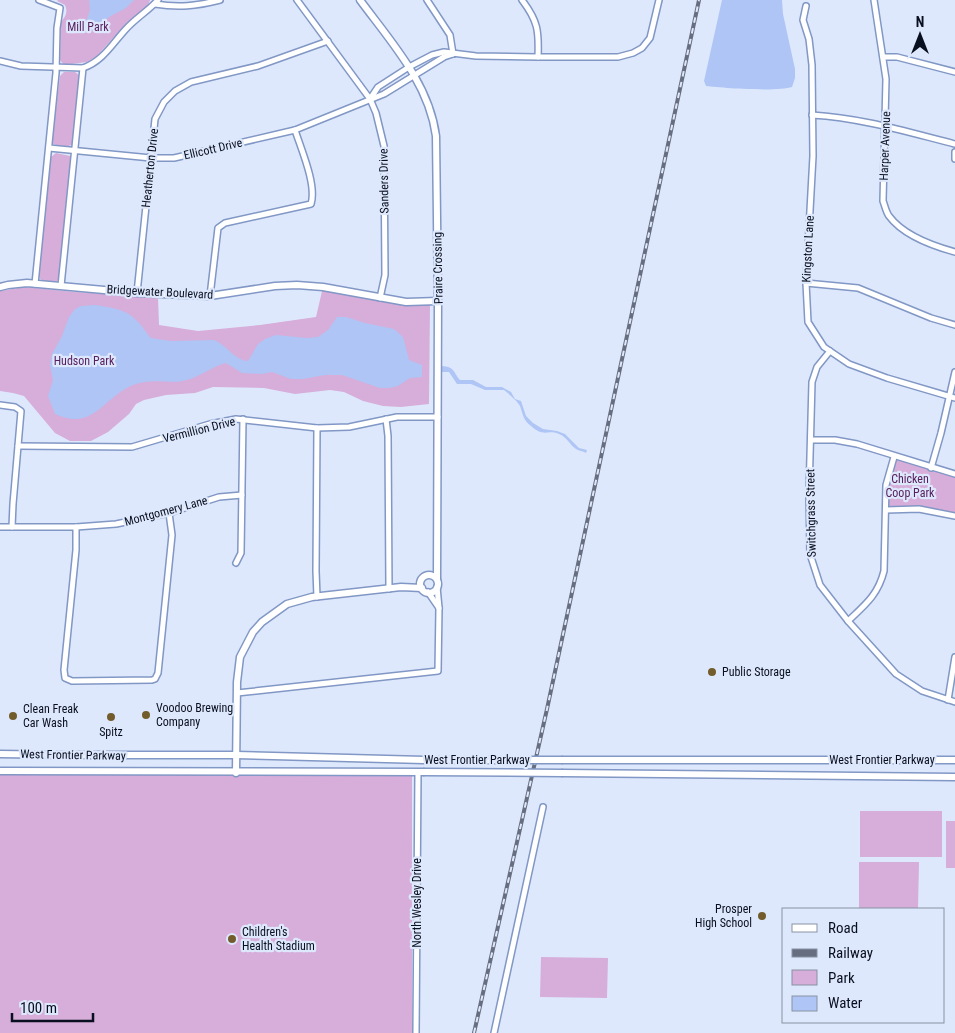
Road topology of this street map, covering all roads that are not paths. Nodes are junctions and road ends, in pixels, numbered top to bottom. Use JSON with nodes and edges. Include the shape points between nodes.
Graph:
{"nodes":[{"id":1,"x":39,"y":0,"type":"edge"},
{"id":2,"x":220,"y":0,"type":"edge"},
{"id":3,"x":297,"y":0,"type":"edge"},
{"id":4,"x":360,"y":0,"type":"edge"},
{"id":5,"x":427,"y":0,"type":"edge"},
{"id":6,"x":522,"y":0,"type":"edge"},
{"id":7,"x":659,"y":0,"type":"edge"},
{"id":8,"x":874,"y":0,"type":"edge"},
{"id":9,"x":156,"y":1,"type":"edge"},
{"id":10,"x":806,"y":6,"type":"dead end"},
{"id":11,"x":328,"y":40,"type":"junction"},
{"id":12,"x":453,"y":54,"type":"junction"},
{"id":13,"x":538,"y":57,"type":"junction"},
{"id":14,"x":883,"y":57,"type":"junction"},
{"id":15,"x":0,"y":61,"type":"edge"},
{"id":16,"x":57,"y":67,"type":"junction"},
{"id":17,"x":409,"y":67,"type":"junction"},
{"id":18,"x":83,"y":68,"type":"junction"},
{"id":19,"x":955,"y":72,"type":"edge"},
{"id":20,"x":414,"y":75,"type":"junction"},
{"id":21,"x":370,"y":99,"type":"junction"},
{"id":22,"x":812,"y":115,"type":"junction"},
{"id":23,"x":885,"y":126,"type":"junction"},
{"id":24,"x":295,"y":130,"type":"junction"},
{"id":25,"x":955,"y":144,"type":"edge"},
{"id":26,"x":49,"y":148,"type":"junction"},
{"id":27,"x":74,"y":151,"type":"junction"},
{"id":28,"x":955,"y":152,"type":"edge"},
{"id":29,"x":151,"y":158,"type":"junction"},
{"id":30,"x":955,"y":159,"type":"edge"},
{"id":31,"x":955,"y":252,"type":"edge"},
{"id":32,"x":806,"y":283,"type":"junction"},
{"id":33,"x":35,"y":284,"type":"junction"},
{"id":34,"x":61,"y":286,"type":"junction"},
{"id":35,"x":0,"y":287,"type":"edge"},
{"id":36,"x":137,"y":293,"type":"junction"},
{"id":37,"x":210,"y":296,"type":"junction"},
{"id":38,"x":380,"y":298,"type":"junction"},
{"id":39,"x":438,"y":301,"type":"junction"},
{"id":40,"x":955,"y":325,"type":"edge"},
{"id":41,"x":830,"y":352,"type":"junction"},
{"id":42,"x":955,"y":372,"type":"edge"},
{"id":43,"x":949,"y":397,"type":"junction"},
{"id":44,"x":955,"y":398,"type":"edge"},
{"id":45,"x":0,"y":405,"type":"edge"},
{"id":46,"x":438,"y":416,"type":"junction"},
{"id":47,"x":243,"y":419,"type":"junction"},
{"id":48,"x":386,"y":419,"type":"junction"},
{"id":49,"x":317,"y":428,"type":"junction"},
{"id":50,"x":811,"y":440,"type":"junction"},
{"id":51,"x":18,"y":446,"type":"junction"},
{"id":52,"x":894,"y":456,"type":"junction"},
{"id":53,"x":931,"y":468,"type":"junction"},
{"id":54,"x":955,"y":474,"type":"edge"},
{"id":55,"x":242,"y":495,"type":"junction"},
{"id":56,"x":886,"y":510,"type":"junction"},
{"id":57,"x":168,"y":513,"type":"junction"},
{"id":58,"x":955,"y":516,"type":"edge"},
{"id":59,"x":0,"y":527,"type":"edge"},
{"id":60,"x":12,"y":527,"type":"junction"},
{"id":61,"x":76,"y":527,"type":"junction"},
{"id":62,"x":436,"y":557,"type":"junction"},
{"id":63,"x":236,"y":563,"type":"dead end"},
{"id":64,"x":429,"y":575,"type":"junction"},
{"id":65,"x":422,"y":579,"type":"junction"},
{"id":66,"x":436,"y":579,"type":"junction"},
{"id":67,"x":401,"y":587,"type":"junction"},
{"id":68,"x":437,"y":587,"type":"junction"},
{"id":69,"x":389,"y":589,"type":"junction"},
{"id":70,"x":425,"y":590,"type":"junction"},
{"id":71,"x":317,"y":597,"type":"junction"},
{"id":72,"x":439,"y":608,"type":"junction"},
{"id":73,"x":848,"y":621,"type":"junction"},
{"id":74,"x":955,"y":657,"type":"edge"},
{"id":75,"x":237,"y":693,"type":"junction"},
{"id":76,"x":948,"y":700,"type":"junction"},
{"id":77,"x":955,"y":702,"type":"edge"},
{"id":78,"x":0,"y":754,"type":"edge"},
{"id":79,"x":236,"y":755,"type":"junction"},
{"id":80,"x":955,"y":760,"type":"edge"},
{"id":81,"x":0,"y":771,"type":"edge"},
{"id":82,"x":420,"y":772,"type":"junction"},
{"id":83,"x":236,"y":773,"type":"junction"},
{"id":84,"x":955,"y":777,"type":"edge"},
{"id":85,"x":543,"y":807,"type":"dead end"},
{"id":86,"x":416,"y":1033,"type":"edge"},
{"id":87,"x":494,"y":1033,"type":"edge"}],
"edges":[{"from":1,"to":16,"type":"street","via":[[60,8]]},
{"from":2,"to":9,"type":"street","via":[[192,6],[172,6]]},
{"from":3,"to":11,"type":"street","name":"Sanders Drive"},
{"from":4,"to":17,"type":"street","name":"Praire Crossing"},
{"from":5,"to":12,"type":"street","via":[[450,35]]},
{"from":6,"to":13,"type":"street","via":[[534,15],[539,34]]},
{"from":7,"to":13,"type":"street","name":"Ellicott Drive","via":[[650,38],[633,53],[618,57]]},
{"from":8,"to":14,"type":"street","name":"Harper Avenue"},
{"from":9,"to":18,"type":"street","via":[[126,28],[102,57]]},
{"from":10,"to":22,"type":"street","name":"Kingston Lane","via":[[804,20],[811,51]]},
{"from":11,"to":21,"type":"street","name":"Sanders Drive"},
{"from":11,"to":29,"type":"street","name":"Heatherton Drive","via":[[258,66],[191,82],[175,91],[164,102],[155,119]]},
{"from":12,"to":13,"type":"street","name":"Ellicott Drive"},
{"from":12,"to":17,"type":"street","name":"Ellicott Drive","via":[[432,55]]},
{"from":12,"to":20,"type":"street","name":"Ellicott Drive"},
{"from":14,"to":19,"type":"street","via":[[897,57]]},
{"from":14,"to":23,"type":"street","name":"Harper Avenue"},
{"from":15,"to":16,"type":"street","via":[[21,66]]},
{"from":16,"to":18,"type":"street"},
{"from":16,"to":26,"type":"street"},
{"from":17,"to":20,"type":"street","name":"Praire Crossing"},
{"from":17,"to":21,"type":"street","name":"Ellicott Drive","via":[[378,87]]},
{"from":18,"to":27,"type":"street"},
{"from":20,"to":21,"type":"street","name":"Ellicott Drive"},
{"from":20,"to":39,"type":"street","name":"Praire Crossing","via":[[434,118],[436,136]]},
{"from":21,"to":24,"type":"street","name":"Ellicott Drive"},
{"from":21,"to":38,"type":"street","name":"Sanders Drive","via":[[384,146],[385,276]]},
{"from":22,"to":23,"type":"street","via":[[844,117]]},
{"from":22,"to":32,"type":"street","name":"Kingston Lane"},
{"from":23,"to":25,"type":"street"},
{"from":23,"to":31,"type":"street","name":"Harper Avenue","via":[[883,201],[888,215],[902,228]]},
{"from":24,"to":29,"type":"street","name":"Ellicott Drive","via":[[174,158]]},
{"from":24,"to":37,"type":"street","via":[[312,186],[311,204],[225,223],[218,228]]},
{"from":26,"to":27,"type":"street","name":"Ellicott Drive"},
{"from":26,"to":33,"type":"street"},
{"from":27,"to":29,"type":"street","name":"Ellicott Drive"},
{"from":27,"to":34,"type":"street"},
{"from":28,"to":30,"type":"street"},
{"from":29,"to":36,"type":"street","name":"Heatherton Drive"},
{"from":32,"to":40,"type":"street","via":[[858,288]]},
{"from":32,"to":41,"type":"street","name":"Kingston Lane","via":[[808,322]]},
{"from":33,"to":34,"type":"street","name":"Bridgewater Boulevard"},
{"from":33,"to":35,"type":"street","name":"Bridgewater Boulevard"},
{"from":34,"to":36,"type":"street","name":"Bridgewater Boulevard"},
{"from":36,"to":37,"type":"street","name":"Bridgewater Boulevard"},
{"from":37,"to":38,"type":"street","name":"Bridgewater Boulevard","via":[[297,285]]},
{"from":38,"to":39,"type":"street","name":"Bridgewater Boulevard","via":[[406,302]]},
{"from":39,"to":46,"type":"street","name":"Praire Crossing"},
{"from":41,"to":43,"type":"street","name":"Kingston Lane","via":[[849,364]]},
{"from":41,"to":50,"type":"street","name":"Switchgrass Street","via":[[817,367],[812,382]]},
{"from":42,"to":43,"type":"street"},
{"from":43,"to":44,"type":"street","name":"Kingston Lane"},
{"from":43,"to":53,"type":"street"},
{"from":45,"to":51,"type":"street","via":[[20,409]]},
{"from":46,"to":48,"type":"street","name":"Vermillion Drive"},
{"from":46,"to":62,"type":"street","name":"Praire Crossing"},
{"from":47,"to":49,"type":"street","name":"Vermillion Drive"},
{"from":47,"to":51,"type":"street","name":"Vermillion Drive","via":[[210,424],[132,447]]},
{"from":47,"to":55,"type":"street"},
{"from":48,"to":49,"type":"street","name":"Vermillion Drive","via":[[349,427]]},
{"from":48,"to":69,"type":"street"},
{"from":49,"to":71,"type":"street"},
{"from":50,"to":52,"type":"street","via":[[857,444]]},
{"from":50,"to":73,"type":"street","name":"Switchgrass Street","via":[[810,554],[820,585]]},
{"from":51,"to":60,"type":"street"},
{"from":52,"to":53,"type":"street"},
{"from":52,"to":56,"type":"street","via":[[886,485]]},
{"from":53,"to":54,"type":"street"},
{"from":55,"to":57,"type":"street","name":"Montgomery Lane","via":[[220,497]]},
{"from":55,"to":63,"type":"street","via":[[242,552]]},
{"from":56,"to":58,"type":"street","via":[[920,510]]},
{"from":56,"to":73,"type":"street","via":[[881,584],[873,597]]},
{"from":57,"to":61,"type":"street","name":"Montgomery Lane","via":[[124,523]]},
{"from":57,"to":61,"type":"street","via":[[172,535],[158,673],[155,679],[148,681],[72,681],[65,678]]},
{"from":59,"to":60,"type":"street","name":"Montgomery Lane"},
{"from":60,"to":61,"type":"street","name":"Montgomery Lane"},
{"from":62,"to":64,"type":"street","name":"Praire Crossing"},
{"from":62,"to":66,"type":"street","name":"Praire Crossing"},
{"from":64,"to":65,"type":"street"},
{"from":64,"to":66,"type":"street"},
{"from":65,"to":67,"type":"street"},
{"from":65,"to":70,"type":"street"},
{"from":66,"to":68,"type":"street"},
{"from":67,"to":69,"type":"street"},
{"from":67,"to":70,"type":"street"},
{"from":68,"to":70,"type":"street","via":[[433,591]]},
{"from":68,"to":72,"type":"street"},
{"from":69,"to":71,"type":"street"},
{"from":70,"to":72,"type":"street"},
{"from":71,"to":75,"type":"street","via":[[287,604],[268,616],[253,632],[240,657]]},
{"from":72,"to":75,"type":"street","via":[[438,671]]},
{"from":73,"to":76,"type":"street","name":"Switchgrass Street","via":[[896,674],[922,691]]},
{"from":74,"to":76,"type":"street"},
{"from":75,"to":79,"type":"street"},
{"from":76,"to":77,"type":"street","name":"Switchgrass Street"},
{"from":78,"to":79,"type":"street","name":"West Frontier Parkway"},
{"from":79,"to":80,"type":"street","name":"West Frontier Parkway","bridge":true,"via":[[424,760]]},
{"from":79,"to":83,"type":"street"},
{"from":81,"to":83,"type":"street","name":"West Frontier Parkway"},
{"from":82,"to":83,"type":"street","name":"West Frontier Parkway"},
{"from":82,"to":84,"type":"street","name":"West Frontier Parkway","bridge":true},
{"from":82,"to":86,"type":"street","name":"North Wesley Drive"},
{"from":85,"to":87,"type":"street"}]}
